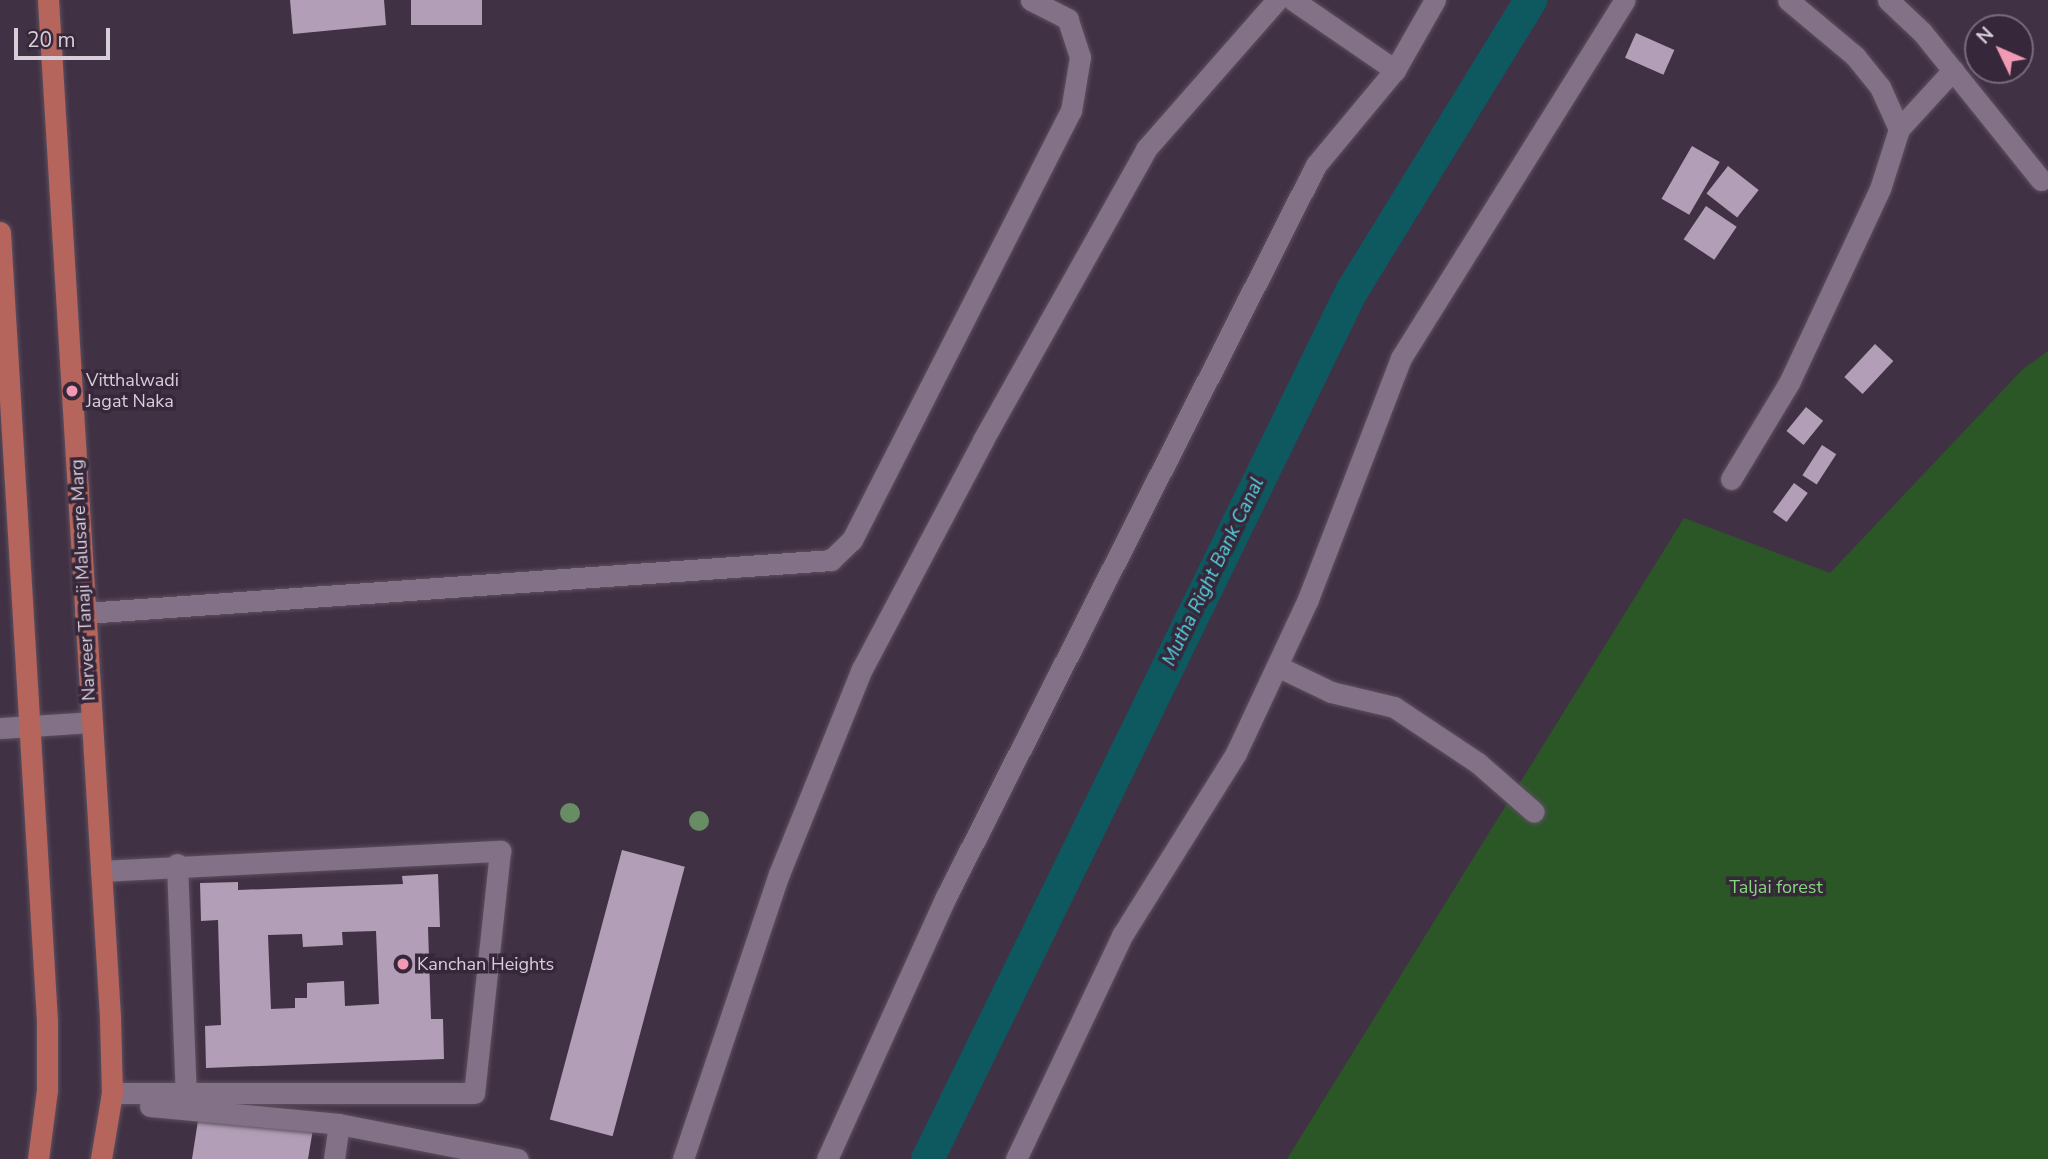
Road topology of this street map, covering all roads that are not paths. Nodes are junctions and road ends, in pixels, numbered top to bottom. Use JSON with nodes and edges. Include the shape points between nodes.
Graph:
{"nodes":[{"id":1,"x":48,"y":0,"type":"edge"},
{"id":2,"x":1031,"y":0,"type":"edge"},
{"id":3,"x":1277,"y":0,"type":"edge"},
{"id":4,"x":1293,"y":0,"type":"edge"},
{"id":5,"x":1435,"y":0,"type":"edge"},
{"id":6,"x":1625,"y":0,"type":"edge"},
{"id":7,"x":1788,"y":0,"type":"edge"},
{"id":8,"x":1888,"y":0,"type":"edge"},
{"id":9,"x":1395,"y":70,"type":"junction"},
{"id":10,"x":1953,"y":70,"type":"junction"},
{"id":11,"x":1899,"y":129,"type":"junction"},
{"id":12,"x":2041,"y":180,"type":"dead end"},
{"id":13,"x":0,"y":232,"type":"edge"},
{"id":14,"x":1731,"y":479,"type":"dead end"},
{"id":15,"x":85,"y":612,"type":"junction"},
{"id":16,"x":1277,"y":666,"type":"junction"},
{"id":17,"x":92,"y":722,"type":"junction"},
{"id":18,"x":30,"y":726,"type":"junction"},
{"id":19,"x":0,"y":728,"type":"edge"},
{"id":20,"x":1534,"y":812,"type":"dead end"},
{"id":21,"x":177,"y":864,"type":"junction"},
{"id":22,"x":101,"y":871,"type":"junction"},
{"id":23,"x":186,"y":1094,"type":"junction"},
{"id":24,"x":111,"y":1098,"type":"junction"},
{"id":25,"x":339,"y":1124,"type":"junction"},
{"id":26,"x":38,"y":1159,"type":"edge"},
{"id":27,"x":101,"y":1159,"type":"edge"},
{"id":28,"x":334,"y":1159,"type":"edge"},
{"id":29,"x":517,"y":1159,"type":"edge"},
{"id":30,"x":683,"y":1159,"type":"edge"},
{"id":31,"x":827,"y":1159,"type":"edge"},
{"id":32,"x":1016,"y":1159,"type":"edge"}],
"edges":[{"from":1,"to":15,"type":"main road","name":"Narveer Tanaji Malusare Marg"},
{"from":2,"to":15,"type":"street","via":[[1068,19],[1080,57],[1071,111],[852,540],[831,560]]},
{"from":3,"to":30,"type":"street","via":[[1146,149],[983,440],[862,669],[779,874]]},
{"from":4,"to":9,"type":"street"},
{"from":5,"to":9,"type":"street"},
{"from":6,"to":16,"type":"street","via":[[1401,358],[1308,599]]},
{"from":7,"to":11,"type":"street","via":[[1855,56],[1881,87]]},
{"from":8,"to":10,"type":"street"},
{"from":9,"to":31,"type":"street","via":[[1316,165],[946,897]]},
{"from":10,"to":11,"type":"street"},
{"from":10,"to":12,"type":"street"},
{"from":11,"to":14,"type":"street","via":[[1880,189],[1789,383]]},
{"from":13,"to":18,"type":"main road"},
{"from":15,"to":17,"type":"main road","name":"Narveer Tanaji Malusare Marg"},
{"from":16,"to":20,"type":"street","via":[[1331,692],[1394,707],[1478,763]]},
{"from":16,"to":32,"type":"street","via":[[1236,753],[1123,934]]},
{"from":17,"to":18,"type":"street"},
{"from":17,"to":22,"type":"main road","name":"Narveer Tanaji Malusare Marg"},
{"from":18,"to":19,"type":"street"},
{"from":18,"to":26,"type":"main road","via":[[47,1021],[47,1090]]},
{"from":21,"to":22,"type":"street"},
{"from":21,"to":23,"type":"street"},
{"from":21,"to":23,"type":"street","via":[[500,851],[474,1093]]},
{"from":22,"to":24,"type":"main road","name":"Narveer Tanaji Malusare Marg"},
{"from":23,"to":24,"type":"street"},
{"from":24,"to":25,"type":"street"},
{"from":24,"to":27,"type":"main road","name":"Narveer Tanaji Malusare Marg"},
{"from":25,"to":28,"type":"street"},
{"from":25,"to":29,"type":"street"}]}
